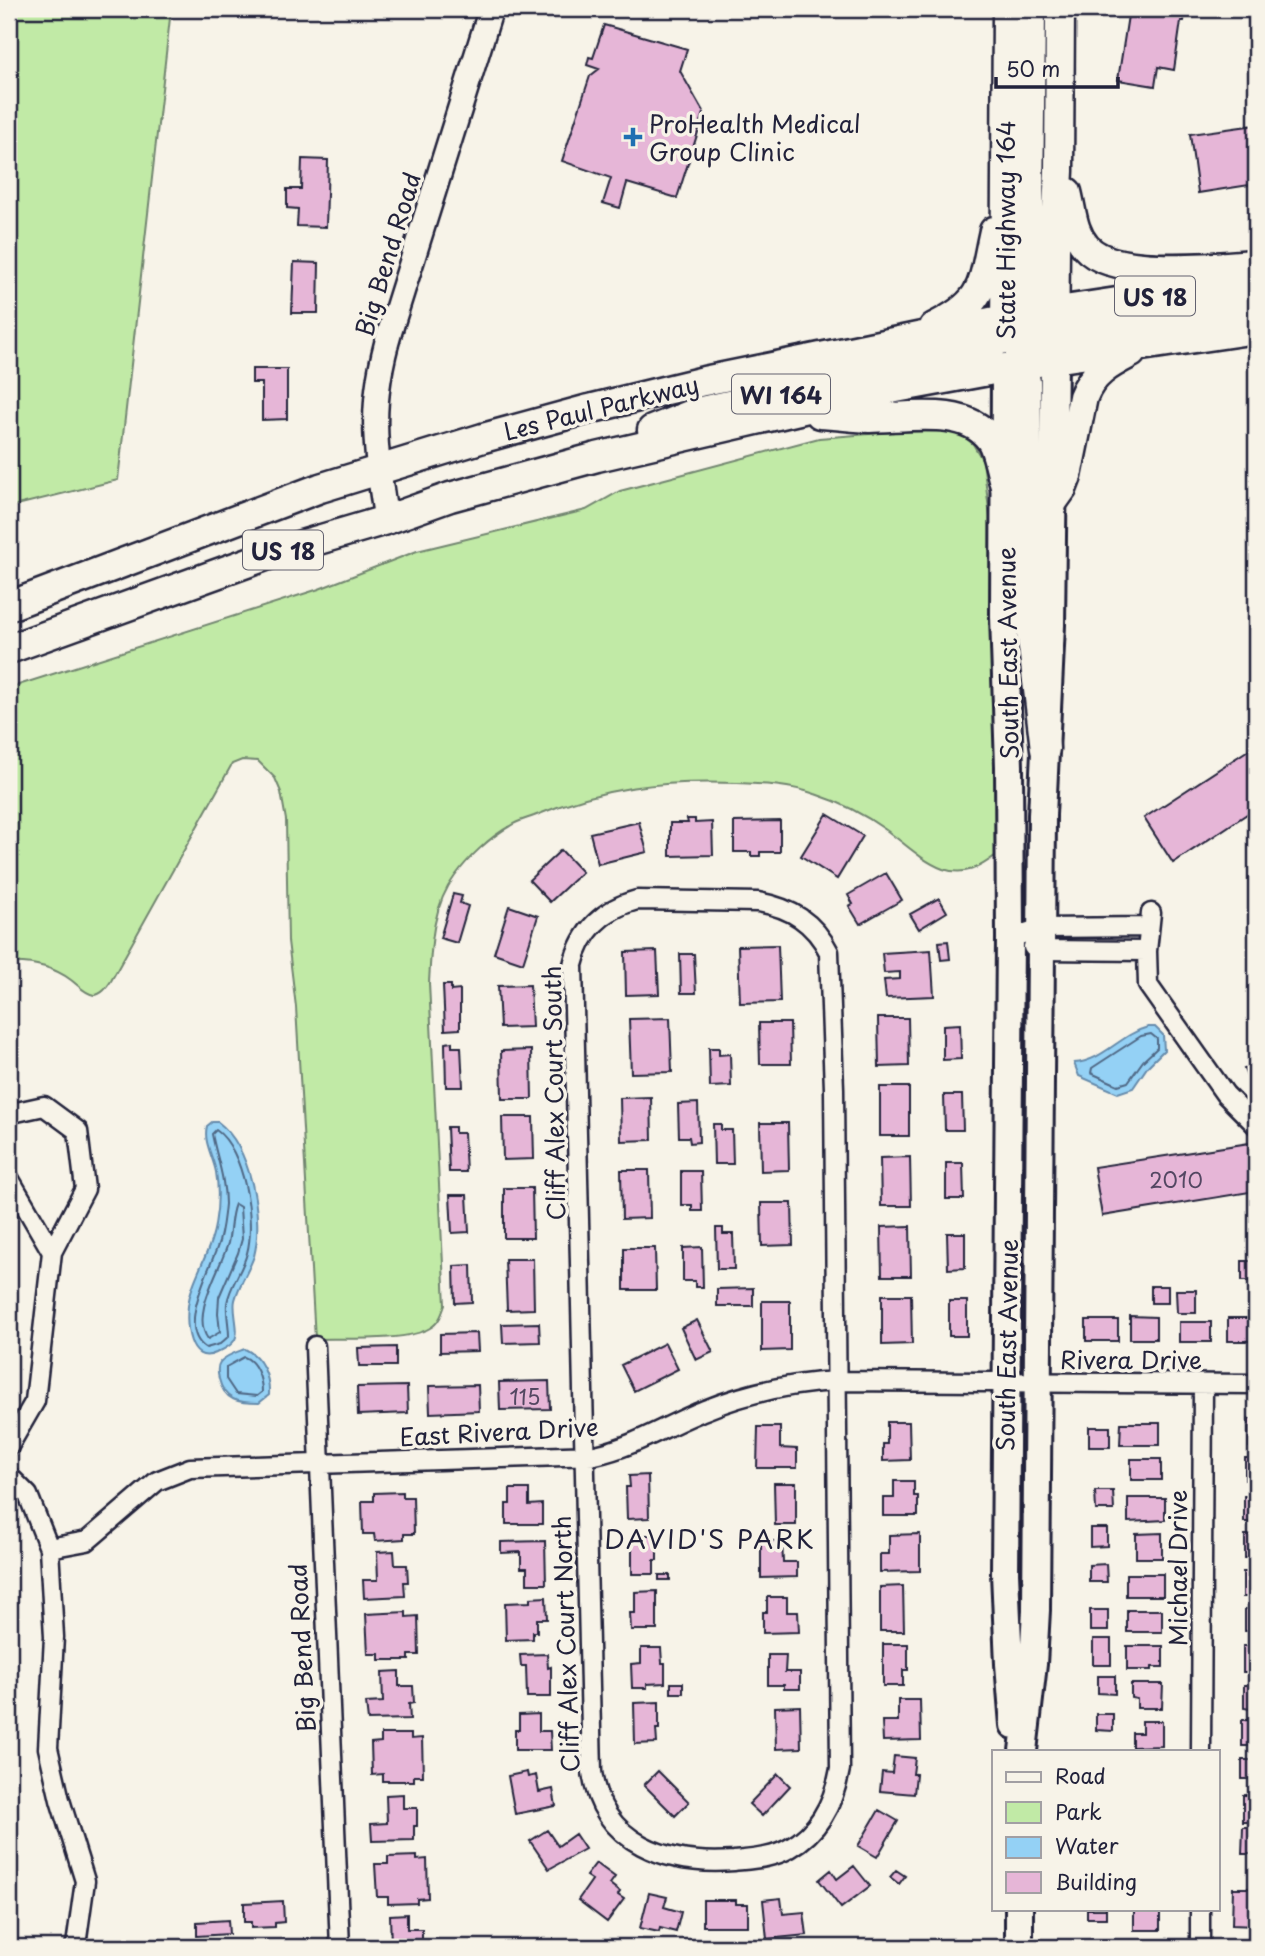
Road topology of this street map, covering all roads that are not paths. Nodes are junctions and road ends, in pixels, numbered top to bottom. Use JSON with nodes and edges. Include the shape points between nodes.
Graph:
{"nodes":[{"id":1,"x":491,"y":9,"type":"edge"},
{"id":2,"x":1007,"y":9,"type":"edge"},
{"id":3,"x":1031,"y":9,"type":"edge"},
{"id":4,"x":1060,"y":9,"type":"edge"},
{"id":5,"x":1059,"y":171,"type":"junction"},
{"id":6,"x":1006,"y":178,"type":"junction"},
{"id":7,"x":1256,"y":264,"type":"edge"},
{"id":8,"x":1256,"y":281,"type":"edge"},
{"id":9,"x":1256,"y":304,"type":"edge"},
{"id":10,"x":1256,"y":329,"type":"edge"},
{"id":11,"x":1027,"y":339,"type":"junction"},
{"id":12,"x":907,"y":340,"type":"junction"},
{"id":13,"x":1147,"y":344,"type":"junction"},
{"id":14,"x":793,"y":411,"type":"junction"},
{"id":15,"x":562,"y":466,"type":"junction"},
{"id":16,"x":378,"y":470,"type":"junction"},
{"id":17,"x":1004,"y":486,"type":"junction"},
{"id":18,"x":1052,"y":503,"type":"junction"},
{"id":19,"x":386,"y":520,"type":"junction"},
{"id":20,"x":9,"y":606,"type":"edge"},
{"id":21,"x":9,"y":649,"type":"edge"},
{"id":22,"x":1045,"y":749,"type":"junction"},
{"id":23,"x":1010,"y":938,"type":"junction"},
{"id":24,"x":1041,"y":939,"type":"junction"},
{"id":25,"x":1147,"y":951,"type":"junction"},
{"id":26,"x":9,"y":1118,"type":"edge"},
{"id":27,"x":1256,"y":1125,"type":"edge"},
{"id":28,"x":9,"y":1178,"type":"edge"},
{"id":29,"x":52,"y":1252,"type":"junction"},
{"id":30,"x":315,"y":1346,"type":"dead end"},
{"id":31,"x":837,"y":1381,"type":"junction"},
{"id":32,"x":1006,"y":1382,"type":"junction"},
{"id":33,"x":1038,"y":1383,"type":"junction"},
{"id":34,"x":1203,"y":1384,"type":"junction"},
{"id":35,"x":1256,"y":1384,"type":"edge"},
{"id":36,"x":9,"y":1446,"type":"edge"},
{"id":37,"x":584,"y":1455,"type":"junction"},
{"id":38,"x":319,"y":1464,"type":"junction"},
{"id":39,"x":9,"y":1476,"type":"edge"},
{"id":40,"x":49,"y":1548,"type":"junction"},
{"id":41,"x":1017,"y":1750,"type":"edge"},
{"id":42,"x":1023,"y":1750,"type":"edge"},
{"id":43,"x":1201,"y":1750,"type":"edge"},
{"id":44,"x":1019,"y":1910,"type":"edge"},
{"id":45,"x":1200,"y":1910,"type":"edge"},
{"id":46,"x":74,"y":1947,"type":"edge"},
{"id":47,"x":340,"y":1947,"type":"edge"},
{"id":48,"x":1018,"y":1947,"type":"edge"},
{"id":49,"x":1200,"y":1947,"type":"edge"}],
"edges":[{"from":1,"to":16,"type":"street","name":"Big Bend Road","via":[[380,367],[374,413]]},
{"from":2,"to":6,"type":"main road","name":"State Highway 164"},
{"from":3,"to":11,"type":"main road"},
{"from":4,"to":5,"type":"main road","name":"State Highway 164"},
{"from":5,"to":7,"type":"main road","via":[[1079,237],[1101,259],[1147,267]]},
{"from":5,"to":11,"type":"main road","name":"State Highway 164"},
{"from":6,"to":11,"type":"main road","name":"State Highway 164"},
{"from":6,"to":12,"type":"main road","via":[[979,293],[956,316]]},
{"from":8,"to":11,"type":"main road","name":"Les Paul Parkway","number":"US 18"},
{"from":9,"to":11,"type":"main road"},
{"from":10,"to":13,"type":"main road","name":"Les Paul Parkway","number":"US 18"},
{"from":11,"to":12,"type":"main road","name":"Les Paul Parkway","number":"US 18"},
{"from":11,"to":13,"type":"main road","name":"Les Paul Parkway","number":"US 18"},
{"from":11,"to":14,"type":"main road","name":"Les Paul Parkway","number":"US 18","via":[[885,390]]},
{"from":11,"to":15,"type":"main road","number":"WI 164","via":[[697,412]]},
{"from":11,"to":17,"type":"main road","name":"South East Avenue"},
{"from":11,"to":18,"type":"main road","name":"South East Avenue"},
{"from":11,"to":22,"type":"main road","via":[[1028,604]]},
{"from":12,"to":16,"type":"main road","name":"Les Paul Parkway","number":"US 18","via":[[647,394]]},
{"from":13,"to":18,"type":"main road","via":[[1102,369],[1089,384],[1067,476]]},
{"from":14,"to":15,"type":"main road","name":"Les Paul Parkway","number":"US 18"},
{"from":14,"to":17,"type":"main road","via":[[963,421],[991,439]]},
{"from":15,"to":19,"type":"main road","name":"Les Paul Parkway","number":"US 18"},
{"from":16,"to":19,"type":"street","name":"Big Bend Road"},
{"from":16,"to":20,"type":"main road","name":"Les Paul Parkway","number":"US 18"},
{"from":17,"to":23,"type":"main road","name":"South East Avenue"},
{"from":18,"to":22,"type":"main road","name":"South East Avenue"},
{"from":19,"to":21,"type":"main road","name":"Les Paul Parkway","number":"US 18","via":[[274,553]]},
{"from":22,"to":24,"type":"main road","name":"South East Avenue"},
{"from":23,"to":24,"type":"street"},
{"from":23,"to":32,"type":"main road","name":"South East Avenue"},
{"from":24,"to":25,"type":"street"},
{"from":24,"to":25,"type":"street","via":[[1150,920]]},
{"from":24,"to":33,"type":"main road","name":"South East Avenue"},
{"from":25,"to":27,"type":"street","via":[[1153,994],[1225,1094]]},
{"from":26,"to":29,"type":"street","via":[[12,1113],[44,1106],[78,1131],[85,1189]]},
{"from":28,"to":29,"type":"street"},
{"from":29,"to":36,"type":"street","via":[[35,1401]]},
{"from":30,"to":38,"type":"street","name":"Big Bend Road"},
{"from":31,"to":32,"type":"street","name":"East Rivera Drive"},
{"from":31,"to":37,"type":"street","name":"East Rivera Drive","via":[[751,1395],[604,1453]]},
{"from":31,"to":37,"type":"street","name":"Cliff Alex Court North","via":[[840,1769],[835,1794],[816,1827],[789,1849],[762,1858],[706,1862],[660,1854],[630,1838],[601,1805],[595,1791],[590,1738]]},
{"from":31,"to":37,"type":"street","name":"Cliff Alex Court South","via":[[829,952],[807,921],[776,906],[656,900],[618,905],[577,947],[573,965]]},
{"from":32,"to":33,"type":"street","name":"Rivera Drive"},
{"from":32,"to":41,"type":"main road","name":"South East Avenue","via":[[1005,1573]]},
{"from":33,"to":34,"type":"street","name":"Rivera Drive"},
{"from":33,"to":42,"type":"main road","name":"South East Avenue","via":[[1036,1609]]},
{"from":34,"to":35,"type":"street","name":"Rivera Drive"},
{"from":34,"to":43,"type":"street","name":"Michael Drive"},
{"from":37,"to":38,"type":"street","name":"East Rivera Drive"},
{"from":38,"to":40,"type":"street","name":"East Rivera Drive","via":[[190,1468],[157,1481],[87,1541]]},
{"from":38,"to":47,"type":"street","name":"Big Bend Road"},
{"from":39,"to":40,"type":"street","via":[[27,1495]]},
{"from":40,"to":46,"type":"street","via":[[54,1637],[48,1748],[86,1881]]},
{"from":44,"to":48,"type":"main road"},
{"from":45,"to":49,"type":"street"}]}
